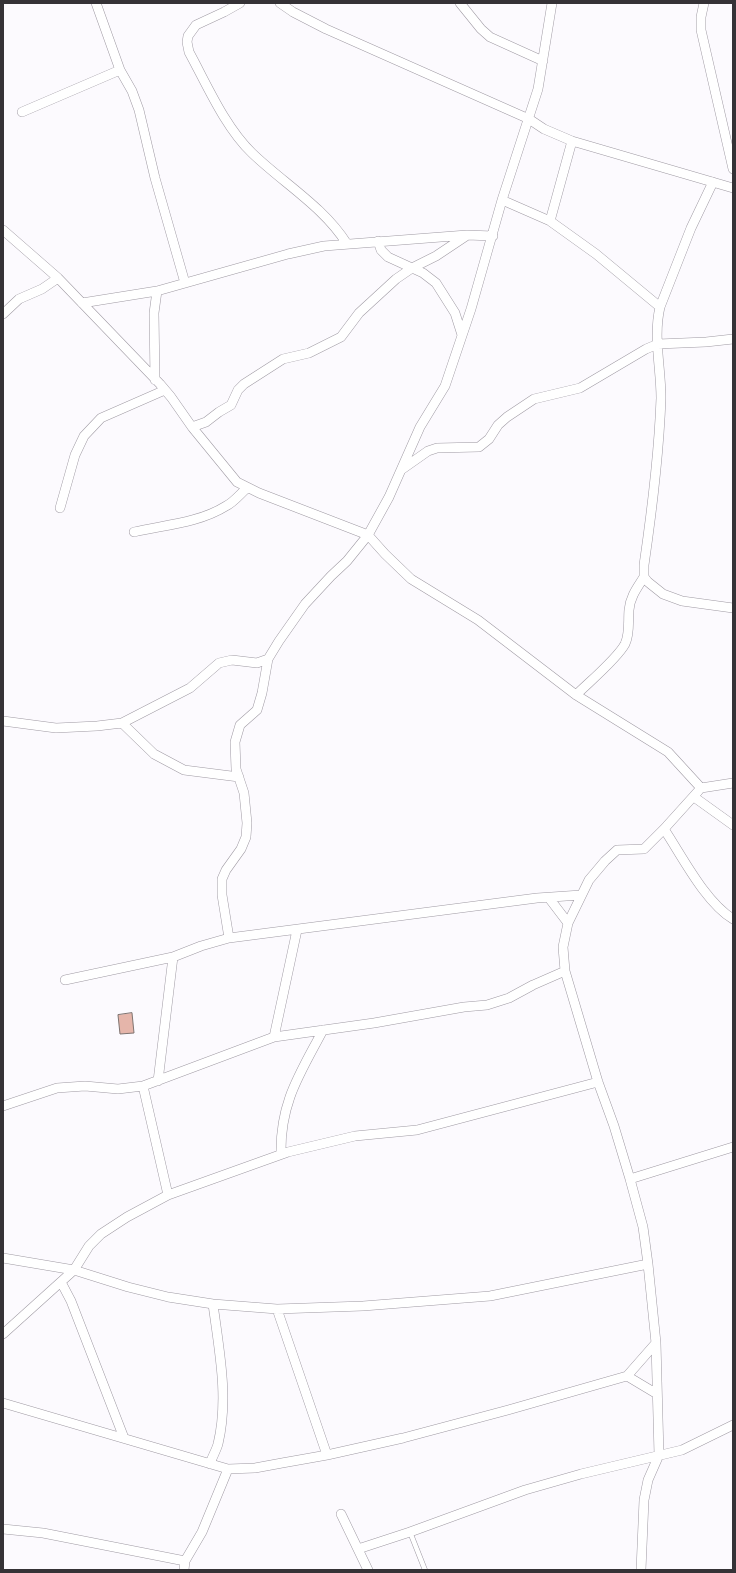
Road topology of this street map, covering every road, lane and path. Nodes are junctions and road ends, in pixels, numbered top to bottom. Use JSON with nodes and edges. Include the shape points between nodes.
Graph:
{"nodes":[{"id":1,"x":96,"y":3,"type":"edge"},
{"id":2,"x":240,"y":3,"type":"edge"},
{"id":3,"x":280,"y":3,"type":"edge"},
{"id":4,"x":460,"y":3,"type":"edge"},
{"id":5,"x":552,"y":3,"type":"edge"},
{"id":6,"x":704,"y":3,"type":"edge"},
{"id":7,"x":543,"y":61,"type":"junction"},
{"id":8,"x":120,"y":70,"type":"junction"},
{"id":9,"x":22,"y":112,"type":"dead end"},
{"id":10,"x":529,"y":119,"type":"junction"},
{"id":11,"x":572,"y":141,"type":"junction"},
{"id":12,"x":733,"y":169,"type":"edge"},
{"id":13,"x":713,"y":182,"type":"junction"},
{"id":14,"x":733,"y":188,"type":"edge"},
{"id":15,"x":502,"y":200,"type":"junction"},
{"id":16,"x":550,"y":221,"type":"junction"},
{"id":17,"x":3,"y":230,"type":"edge"},
{"id":18,"x":467,"y":235,"type":"junction"},
{"id":19,"x":492,"y":236,"type":"junction"},
{"id":20,"x":378,"y":241,"type":"junction"},
{"id":21,"x":347,"y":244,"type":"junction"},
{"id":22,"x":412,"y":268,"type":"junction"},
{"id":23,"x":58,"y":278,"type":"junction"},
{"id":24,"x":185,"y":283,"type":"junction"},
{"id":25,"x":157,"y":291,"type":"junction"},
{"id":26,"x":82,"y":303,"type":"junction"},
{"id":27,"x":660,"y":307,"type":"junction"},
{"id":28,"x":3,"y":314,"type":"edge"},
{"id":29,"x":462,"y":336,"type":"junction"},
{"id":30,"x":733,"y":339,"type":"edge"},
{"id":31,"x":658,"y":344,"type":"junction"},
{"id":32,"x":155,"y":380,"type":"junction"},
{"id":33,"x":165,"y":390,"type":"junction"},
{"id":34,"x":192,"y":427,"type":"junction"},
{"id":35,"x":400,"y":471,"type":"junction"},
{"id":36,"x":247,"y":488,"type":"junction"},
{"id":37,"x":60,"y":508,"type":"dead end"},
{"id":38,"x":134,"y":532,"type":"dead end"},
{"id":39,"x":368,"y":535,"type":"junction"},
{"id":40,"x":644,"y":577,"type":"junction"},
{"id":41,"x":733,"y":608,"type":"edge"},
{"id":42,"x":268,"y":659,"type":"junction"},
{"id":43,"x":576,"y":695,"type":"junction"},
{"id":44,"x":3,"y":721,"type":"edge"},
{"id":45,"x":122,"y":723,"type":"junction"},
{"id":46,"x":239,"y":777,"type":"junction"},
{"id":47,"x":733,"y":783,"type":"edge"},
{"id":48,"x":701,"y":788,"type":"junction"},
{"id":49,"x":694,"y":797,"type":"junction"},
{"id":50,"x":733,"y":825,"type":"edge"},
{"id":51,"x":664,"y":829,"type":"junction"},
{"id":52,"x":581,"y":895,"type":"junction"},
{"id":53,"x":549,"y":898,"type":"junction"},
{"id":54,"x":733,"y":919,"type":"edge"},
{"id":55,"x":568,"y":923,"type":"junction"},
{"id":56,"x":297,"y":930,"type":"junction"},
{"id":57,"x":229,"y":938,"type":"junction"},
{"id":58,"x":173,"y":957,"type":"junction"},
{"id":59,"x":565,"y":971,"type":"junction"},
{"id":60,"x":65,"y":980,"type":"dead end"},
{"id":61,"x":323,"y":1030,"type":"junction"},
{"id":62,"x":274,"y":1037,"type":"junction"},
{"id":63,"x":158,"y":1081,"type":"junction"},
{"id":64,"x":598,"y":1082,"type":"junction"},
{"id":65,"x":143,"y":1086,"type":"junction"},
{"id":66,"x":3,"y":1106,"type":"edge"},
{"id":67,"x":733,"y":1147,"type":"edge"},
{"id":68,"x":281,"y":1154,"type":"junction"},
{"id":69,"x":630,"y":1179,"type":"junction"},
{"id":70,"x":168,"y":1195,"type":"junction"},
{"id":71,"x":3,"y":1258,"type":"edge"},
{"id":72,"x":648,"y":1264,"type":"junction"},
{"id":73,"x":74,"y":1270,"type":"junction"},
{"id":74,"x":60,"y":1282,"type":"junction"},
{"id":75,"x":213,"y":1304,"type":"junction"},
{"id":76,"x":278,"y":1309,"type":"junction"},
{"id":77,"x":3,"y":1334,"type":"edge"},
{"id":78,"x":656,"y":1343,"type":"junction"},
{"id":79,"x":627,"y":1376,"type":"junction"},
{"id":80,"x":657,"y":1394,"type":"junction"},
{"id":81,"x":3,"y":1403,"type":"edge"},
{"id":82,"x":733,"y":1425,"type":"edge"},
{"id":83,"x":124,"y":1438,"type":"junction"},
{"id":84,"x":327,"y":1455,"type":"junction"},
{"id":85,"x":659,"y":1455,"type":"junction"},
{"id":86,"x":210,"y":1464,"type":"junction"},
{"id":87,"x":228,"y":1469,"type":"junction"},
{"id":88,"x":341,"y":1514,"type":"dead end"},
{"id":89,"x":3,"y":1529,"type":"edge"},
{"id":90,"x":410,"y":1532,"type":"junction"},
{"id":91,"x":358,"y":1549,"type":"junction"},
{"id":92,"x":185,"y":1566,"type":"edge"},
{"id":93,"x":368,"y":1570,"type":"edge"},
{"id":94,"x":425,"y":1570,"type":"edge"},
{"id":95,"x":641,"y":1570,"type":"edge"}],
"edges":[{"from":1,"to":8,"type":"street"},
{"from":2,"to":21,"type":"street","via":[[196,25],[188,36],[189,52],[230,126],[251,152],[324,216],[340,232]]},
{"from":3,"to":10,"type":"street","via":[[326,29]]},
{"from":4,"to":7,"type":"street","via":[[490,37]]},
{"from":5,"to":7,"type":"street"},
{"from":6,"to":12,"type":"street","via":[[701,30]]},
{"from":7,"to":10,"type":"street"},
{"from":8,"to":9,"type":"street"},
{"from":8,"to":24,"type":"street","via":[[139,110],[155,178]]},
{"from":10,"to":11,"type":"street"},
{"from":10,"to":15,"type":"street"},
{"from":11,"to":13,"type":"street"},
{"from":11,"to":16,"type":"street"},
{"from":13,"to":14,"type":"street"},
{"from":13,"to":27,"type":"street","via":[[691,228]]},
{"from":15,"to":16,"type":"street"},
{"from":15,"to":19,"type":"street"},
{"from":16,"to":27,"type":"street","via":[[596,254]]},
{"from":17,"to":23,"type":"street"},
{"from":18,"to":19,"type":"street"},
{"from":18,"to":20,"type":"street"},
{"from":18,"to":22,"type":"street","via":[[436,256]]},
{"from":19,"to":29,"type":"street"},
{"from":20,"to":21,"type":"street"},
{"from":20,"to":22,"type":"street","via":[[381,250],[388,257]]},
{"from":21,"to":24,"type":"street","via":[[288,254]]},
{"from":22,"to":29,"type":"street","via":[[436,284],[455,313]]},
{"from":22,"to":34,"type":"street","via":[[396,278],[359,313],[341,337],[309,353],[283,359],[244,384],[238,390],[232,405],[206,422]]},
{"from":23,"to":26,"type":"street"},
{"from":23,"to":28,"type":"street","via":[[42,289],[19,299]]},
{"from":24,"to":25,"type":"street"},
{"from":25,"to":26,"type":"street"},
{"from":25,"to":32,"type":"street","via":[[154,313]]},
{"from":26,"to":32,"type":"street"},
{"from":27,"to":31,"type":"street","via":[[657,318]]},
{"from":29,"to":35,"type":"street","via":[[445,386],[420,428]]},
{"from":30,"to":31,"type":"street"},
{"from":31,"to":35,"type":"street","via":[[580,388],[534,399],[507,417],[479,447],[437,448],[428,451]]},
{"from":31,"to":40,"type":"street","via":[[661,378],[657,469]]},
{"from":32,"to":33,"type":"street"},
{"from":33,"to":34,"type":"street"},
{"from":33,"to":37,"type":"street","via":[[101,418],[84,436],[75,455]]},
{"from":34,"to":36,"type":"street","via":[[237,482]]},
{"from":35,"to":39,"type":"street"},
{"from":36,"to":38,"type":"street","via":[[227,506],[209,514]]},
{"from":36,"to":39,"type":"street"},
{"from":39,"to":42,"type":"street","via":[[306,604]]},
{"from":39,"to":43,"type":"street","via":[[412,579],[478,620]]},
{"from":40,"to":41,"type":"street","via":[[663,594],[682,601]]},
{"from":40,"to":43,"type":"street","via":[[632,596],[625,643],[616,656]]},
{"from":42,"to":45,"type":"street","via":[[257,663],[232,660],[219,664],[190,688]]},
{"from":42,"to":46,"type":"street","via":[[257,710],[240,725],[235,742],[236,769]]},
{"from":43,"to":48,"type":"street","via":[[668,752]]},
{"from":44,"to":45,"type":"street","via":[[56,728]]},
{"from":45,"to":46,"type":"street","via":[[154,754],[184,770]]},
{"from":46,"to":57,"type":"street","via":[[244,793],[247,823],[246,837],[241,849],[222,879]]},
{"from":47,"to":48,"type":"street"},
{"from":48,"to":49,"type":"street"},
{"from":49,"to":50,"type":"street"},
{"from":49,"to":51,"type":"street"},
{"from":51,"to":52,"type":"street","via":[[644,849],[620,850],[613,853],[589,880]]},
{"from":51,"to":54,"type":"street","via":[[710,898]]},
{"from":52,"to":53,"type":"street"},
{"from":52,"to":55,"type":"street"},
{"from":53,"to":55,"type":"street"},
{"from":53,"to":56,"type":"street"},
{"from":55,"to":59,"type":"street","via":[[562,947]]},
{"from":56,"to":57,"type":"street"},
{"from":56,"to":62,"type":"street"},
{"from":57,"to":58,"type":"street"},
{"from":58,"to":60,"type":"street"},
{"from":58,"to":63,"type":"street"},
{"from":59,"to":61,"type":"street","via":[[509,998],[487,1005]]},
{"from":59,"to":64,"type":"street"},
{"from":61,"to":62,"type":"street"},
{"from":61,"to":68,"type":"street","via":[[290,1093],[280,1137]]},
{"from":62,"to":63,"type":"street"},
{"from":63,"to":65,"type":"street"},
{"from":64,"to":68,"type":"street","via":[[423,1128],[355,1136]]},
{"from":64,"to":69,"type":"street"},
{"from":65,"to":66,"type":"street","via":[[118,1089],[85,1086],[56,1088]]},
{"from":65,"to":70,"type":"street"},
{"from":67,"to":69,"type":"street"},
{"from":68,"to":70,"type":"street"},
{"from":69,"to":72,"type":"street","via":[[643,1227]]},
{"from":70,"to":73,"type":"street","via":[[101,1234],[89,1246]]},
{"from":71,"to":73,"type":"street"},
{"from":72,"to":76,"type":"street","via":[[490,1296],[363,1306]]},
{"from":72,"to":78,"type":"street"},
{"from":73,"to":74,"type":"street"},
{"from":73,"to":75,"type":"street","via":[[168,1297]]},
{"from":74,"to":77,"type":"street"},
{"from":74,"to":83,"type":"street","via":[[71,1301]]},
{"from":75,"to":76,"type":"street"},
{"from":75,"to":86,"type":"street","via":[[223,1410],[218,1445]]},
{"from":76,"to":84,"type":"street"},
{"from":78,"to":79,"type":"street"},
{"from":78,"to":80,"type":"street"},
{"from":79,"to":80,"type":"street"},
{"from":79,"to":84,"type":"street","via":[[433,1430]]},
{"from":80,"to":85,"type":"street"},
{"from":81,"to":83,"type":"street"},
{"from":82,"to":85,"type":"street","via":[[682,1450]]},
{"from":83,"to":86,"type":"street"},
{"from":84,"to":87,"type":"street","via":[[254,1468]]},
{"from":85,"to":90,"type":"street","via":[[525,1490]]},
{"from":85,"to":95,"type":"street","via":[[648,1480],[644,1500]]},
{"from":86,"to":87,"type":"street"},
{"from":87,"to":92,"type":"street"},
{"from":88,"to":91,"type":"street"},
{"from":89,"to":92,"type":"street","via":[[43,1533]]},
{"from":90,"to":91,"type":"street"},
{"from":90,"to":94,"type":"lane"},
{"from":91,"to":93,"type":"street"}]}
